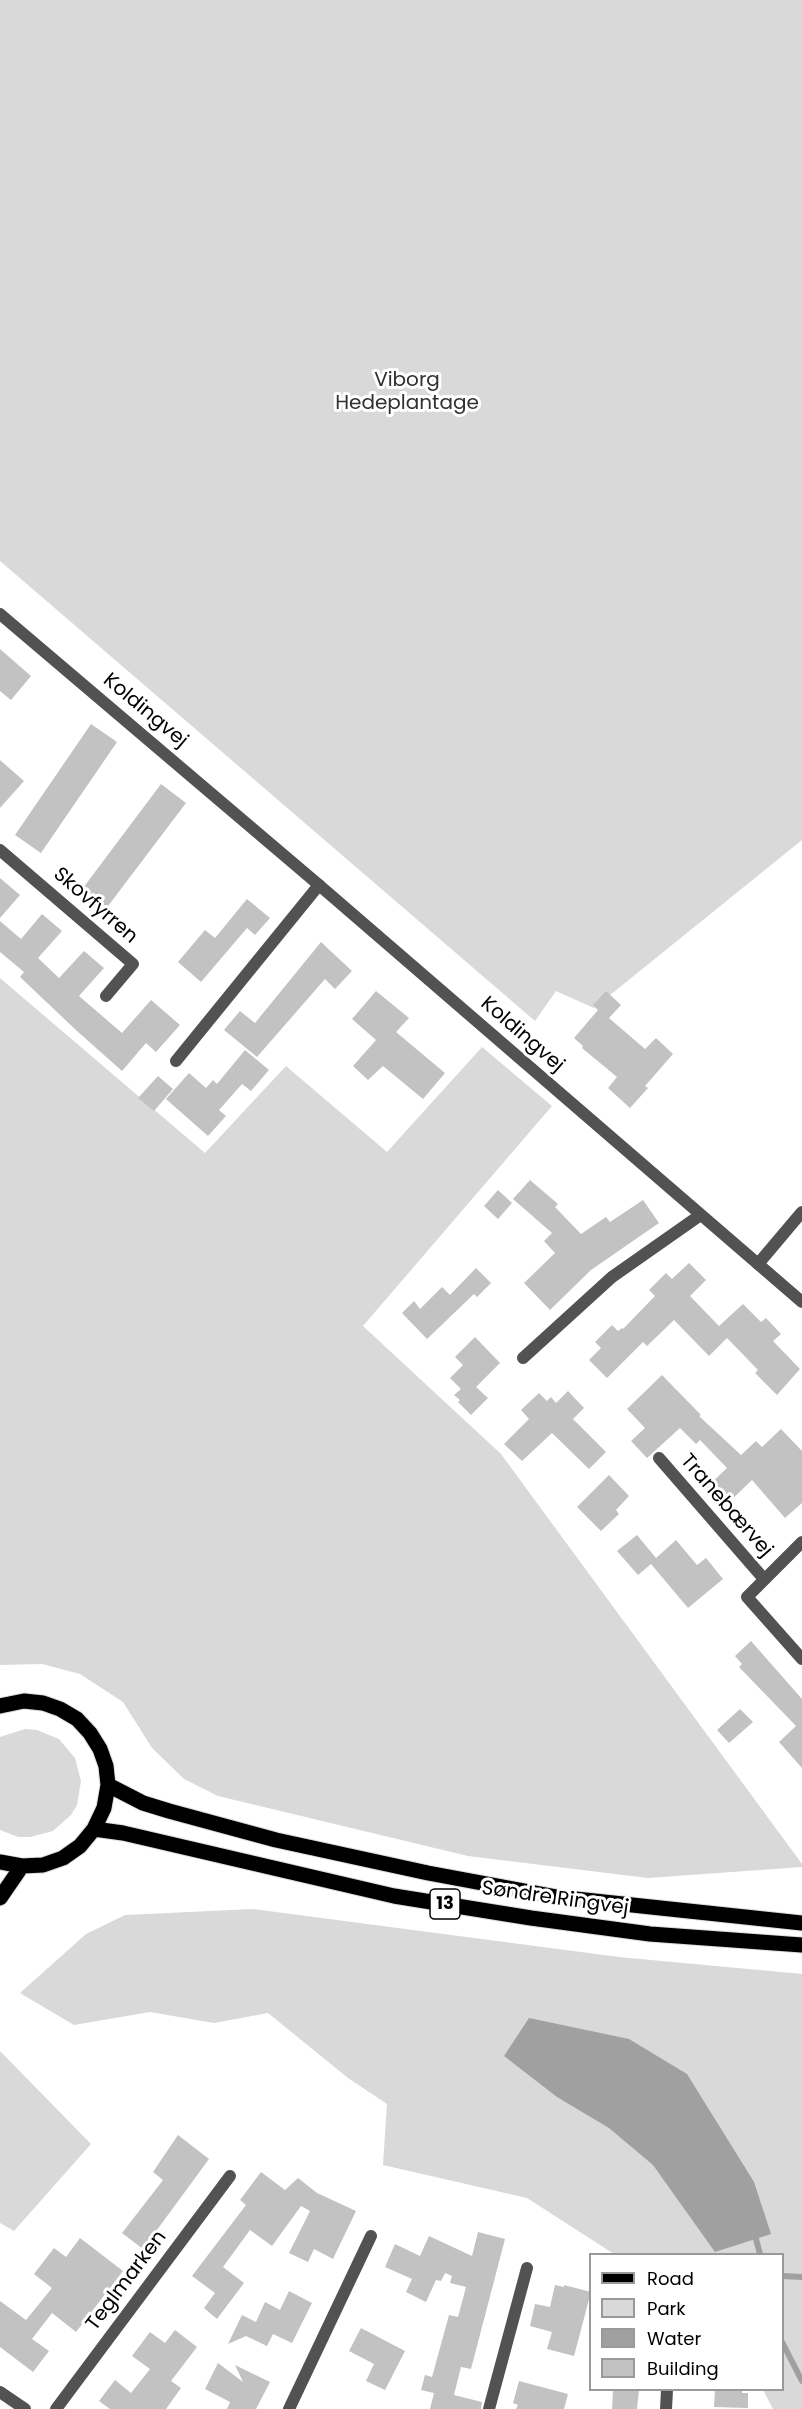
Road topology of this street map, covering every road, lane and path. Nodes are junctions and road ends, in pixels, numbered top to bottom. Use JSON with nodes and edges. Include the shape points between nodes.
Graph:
{"nodes":[{"id":1,"x":0,"y":614,"type":"edge"},
{"id":2,"x":0,"y":850,"type":"edge"},
{"id":3,"x":320,"y":885,"type":"junction"},
{"id":4,"x":106,"y":996,"type":"dead end"},
{"id":5,"x":176,"y":1061,"type":"dead end"},
{"id":6,"x":802,"y":1212,"type":"edge"},
{"id":7,"x":699,"y":1216,"type":"junction"},
{"id":8,"x":758,"y":1264,"type":"junction"},
{"id":9,"x":802,"y":1302,"type":"edge"},
{"id":10,"x":523,"y":1358,"type":"dead end"},
{"id":11,"x":659,"y":1458,"type":"dead end"},
{"id":12,"x":802,"y":1542,"type":"edge"},
{"id":13,"x":764,"y":1579,"type":"junction"},
{"id":14,"x":802,"y":1659,"type":"edge"},
{"id":15,"x":0,"y":1706,"type":"edge"},
{"id":16,"x":108,"y":1785,"type":"junction"},
{"id":17,"x":94,"y":1829,"type":"junction"},
{"id":18,"x":0,"y":1862,"type":"edge"},
{"id":19,"x":22,"y":1866,"type":"junction"},
{"id":20,"x":0,"y":1898,"type":"edge"},
{"id":21,"x":802,"y":1923,"type":"edge"},
{"id":22,"x":802,"y":1945,"type":"edge"},
{"id":23,"x":230,"y":2176,"type":"dead end"},
{"id":24,"x":371,"y":2236,"type":"dead end"},
{"id":25,"x":527,"y":2268,"type":"dead end"},
{"id":26,"x":667,"y":2391,"type":"edge"},
{"id":27,"x":3,"y":2398,"type":"edge"},
{"id":28,"x":25,"y":2409,"type":"edge"},
{"id":29,"x":56,"y":2409,"type":"edge"},
{"id":30,"x":289,"y":2409,"type":"edge"},
{"id":31,"x":489,"y":2409,"type":"edge"},
{"id":32,"x":666,"y":2409,"type":"edge"}],
"edges":[{"from":1,"to":3,"type":"street","name":"Koldingvej"},
{"from":2,"to":4,"type":"street","name":"Skovfyrren","via":[[133,964]]},
{"from":3,"to":5,"type":"street"},
{"from":3,"to":7,"type":"street","name":"Koldingvej"},
{"from":6,"to":8,"type":"street"},
{"from":7,"to":8,"type":"street","name":"Koldingvej"},
{"from":7,"to":10,"type":"street","via":[[612,1277]]},
{"from":8,"to":9,"type":"street","name":"Koldingvej"},
{"from":11,"to":13,"type":"street","name":"Tranebærvej"},
{"from":12,"to":13,"type":"street","name":"Tranebærvej"},
{"from":13,"to":14,"type":"street","name":"Tranebærvej","via":[[747,1597]]},
{"from":15,"to":16,"type":"main road","via":[[24,1701],[43,1703],[76,1719],[100,1749]]},
{"from":16,"to":17,"type":"main road","via":[[104,1808]]},
{"from":16,"to":21,"type":"main road","name":"Søndre Ringvej","number":"13","via":[[143,1803],[180,1814],[276,1840],[428,1873],[557,1897]]},
{"from":17,"to":19,"type":"main road","via":[[81,1846],[63,1858],[43,1865]]},
{"from":17,"to":22,"type":"main road","name":"Søndre Ringvej","number":"13","via":[[394,1896],[650,1934]]},
{"from":18,"to":19,"type":"main road"},
{"from":19,"to":20,"type":"main road"},
{"from":23,"to":29,"type":"street","name":"Teglmarken"},
{"from":24,"to":30,"type":"street"},
{"from":25,"to":31,"type":"street"},
{"from":26,"to":32,"type":"street"},
{"from":27,"to":28,"type":"street"}]}
